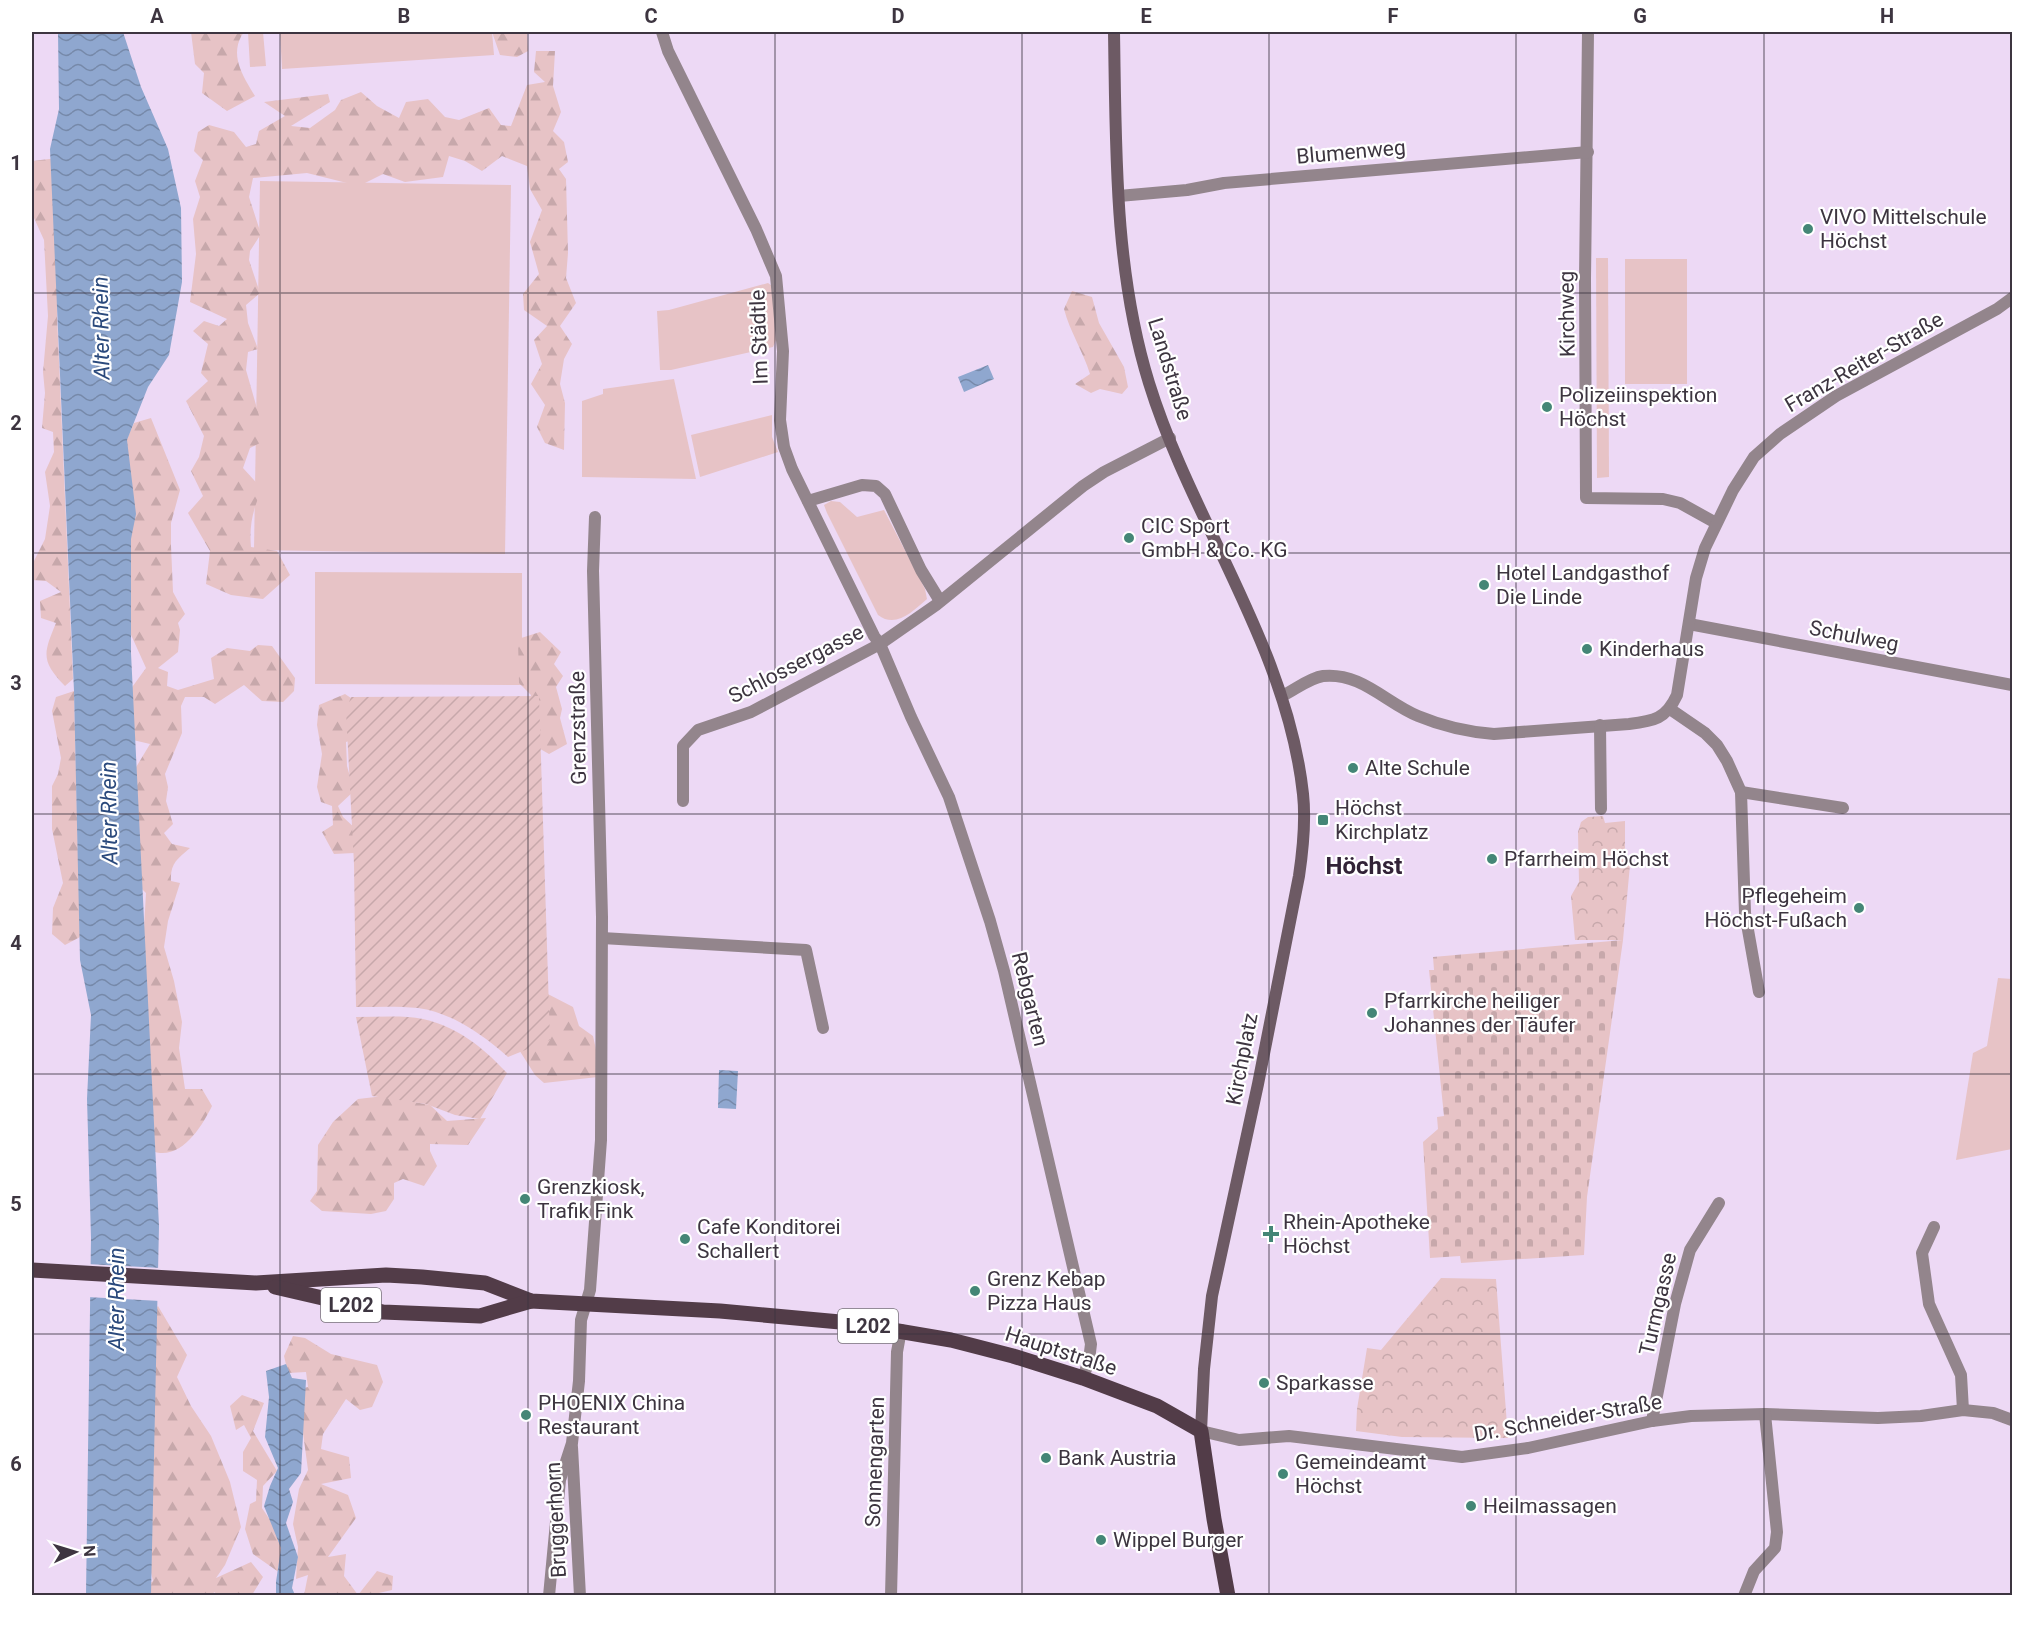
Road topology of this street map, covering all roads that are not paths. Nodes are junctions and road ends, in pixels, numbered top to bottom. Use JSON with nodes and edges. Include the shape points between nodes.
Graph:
{"nodes":[{"id":1,"x":662,"y":32,"type":"edge"},
{"id":2,"x":1114,"y":32,"type":"edge"},
{"id":3,"x":1588,"y":32,"type":"edge"},
{"id":4,"x":1587,"y":152,"type":"junction"},
{"id":5,"x":1119,"y":196,"type":"junction"},
{"id":6,"x":2013,"y":298,"type":"edge"},
{"id":7,"x":1170,"y":438,"type":"junction"},
{"id":8,"x":808,"y":501,"type":"junction"},
{"id":9,"x":595,"y":517,"type":"dead end"},
{"id":10,"x":1716,"y":523,"type":"junction"},
{"id":11,"x":940,"y":601,"type":"junction"},
{"id":12,"x":1689,"y":624,"type":"junction"},
{"id":13,"x":880,"y":644,"type":"junction"},
{"id":14,"x":2013,"y":685,"type":"edge"},
{"id":15,"x":1282,"y":696,"type":"junction"},
{"id":16,"x":1670,"y":709,"type":"junction"},
{"id":17,"x":1600,"y":725,"type":"junction"},
{"id":18,"x":1741,"y":792,"type":"junction"},
{"id":19,"x":683,"y":801,"type":"dead end"},
{"id":20,"x":1843,"y":808,"type":"dead end"},
{"id":21,"x":1600,"y":809,"type":"dead end"},
{"id":22,"x":602,"y":938,"type":"junction"},
{"id":23,"x":1759,"y":992,"type":"dead end"},
{"id":24,"x":823,"y":1028,"type":"dead end"},
{"id":25,"x":1719,"y":1203,"type":"dead end"},
{"id":26,"x":1934,"y":1227,"type":"dead end"},
{"id":27,"x":32,"y":1270,"type":"edge"},
{"id":28,"x":252,"y":1282,"type":"junction"},
{"id":29,"x":531,"y":1300,"type":"junction"},
{"id":30,"x":587,"y":1303,"type":"junction"},
{"id":31,"x":901,"y":1330,"type":"junction"},
{"id":32,"x":1083,"y":1378,"type":"junction"},
{"id":33,"x":1963,"y":1410,"type":"junction"},
{"id":34,"x":1766,"y":1414,"type":"junction"},
{"id":35,"x":2013,"y":1420,"type":"edge"},
{"id":36,"x":1653,"y":1421,"type":"junction"},
{"id":37,"x":1200,"y":1431,"type":"junction"},
{"id":38,"x":572,"y":1443,"type":"junction"},
{"id":39,"x":549,"y":1596,"type":"edge"},
{"id":40,"x":580,"y":1596,"type":"edge"},
{"id":41,"x":891,"y":1596,"type":"edge"},
{"id":42,"x":1228,"y":1596,"type":"edge"},
{"id":43,"x":1744,"y":1596,"type":"edge"}],
"edges":[{"from":1,"to":8,"type":"street","name":"Im Städtle","via":[[776,276],[783,351],[780,420],[784,447]]},
{"from":2,"to":5,"type":"main road","name":"Landstraße"},
{"from":3,"to":4,"type":"street","name":"Kirchweg"},
{"from":4,"to":5,"type":"street","name":"Blumenweg","via":[[1224,183]]},
{"from":4,"to":10,"type":"street","name":"Kirchweg","via":[[1586,498],[1663,499],[1680,503]]},
{"from":5,"to":7,"type":"main road","name":"Landstraße","via":[[1133,319],[1149,383]]},
{"from":6,"to":10,"type":"street","name":"Franz-Reiter-Straße","via":[[1860,382],[1780,434],[1754,458]]},
{"from":7,"to":11,"type":"street","name":"Schlossergasse","via":[[1083,486]]},
{"from":7,"to":15,"type":"main road","name":"Landstraße"},
{"from":8,"to":11,"type":"street","via":[[862,485],[876,486],[885,494]]},
{"from":8,"to":13,"type":"street","name":"Im Städtle"},
{"from":9,"to":22,"type":"street","name":"Grenzstraße"},
{"from":10,"to":12,"type":"street","name":"Franz-Reiter-Straße","via":[[1696,578]]},
{"from":11,"to":13,"type":"street","name":"Schlossergasse"},
{"from":12,"to":14,"type":"street","name":"Schulweg"},
{"from":12,"to":16,"type":"street","name":"Franz-Reiter-Straße","via":[[1677,695]]},
{"from":13,"to":19,"type":"street","name":"Schlossergasse","via":[[752,712],[698,730],[682,746]]},
{"from":13,"to":32,"type":"street","name":"Rebgarten","via":[[949,797],[990,921],[1090,1344]]},
{"from":15,"to":17,"type":"street","via":[[1322,676],[1349,678],[1420,717],[1474,732],[1494,734]]},
{"from":15,"to":37,"type":"main road","name":"Kirchplatz","via":[[1304,794],[1304,846],[1212,1296]]},
{"from":16,"to":17,"type":"street","via":[[1646,722]]},
{"from":16,"to":18,"type":"street","via":[[1717,745]]},
{"from":17,"to":21,"type":"street"},
{"from":18,"to":20,"type":"street"},
{"from":18,"to":23,"type":"street","via":[[1745,913]]},
{"from":22,"to":24,"type":"street","via":[[806,950]]},
{"from":22,"to":30,"type":"street","name":"Grenzstraße","via":[[601,1140]]},
{"from":25,"to":36,"type":"street","name":"Turmgasse","via":[[1690,1250],[1675,1304]]},
{"from":26,"to":33,"type":"street","via":[[1922,1253],[1929,1304],[1960,1375]]},
{"from":27,"to":28,"type":"main road","number":"L202"},
{"from":28,"to":29,"type":"main road","number":"L202","via":[[386,1275],[485,1283]]},
{"from":28,"to":29,"type":"main road","number":"L202","via":[[383,1312],[480,1316]]},
{"from":29,"to":30,"type":"main road","name":"Hauptstraße","number":"L202"},
{"from":30,"to":31,"type":"main road","name":"Hauptstraße","number":"L202","via":[[720,1311]]},
{"from":30,"to":38,"type":"street","name":"Grenzstraße","via":[[581,1320]]},
{"from":31,"to":32,"type":"main road","name":"Hauptstraße","number":"L202","via":[[1013,1356]]},
{"from":31,"to":41,"type":"street","name":"Sonnengarten"},
{"from":32,"to":37,"type":"main road","name":"Hauptstraße","number":"L202","via":[[1157,1406]]},
{"from":33,"to":34,"type":"street","name":"Dr. Schneider-Straße","via":[[1878,1418]]},
{"from":33,"to":35,"type":"street","name":"Dr. Schneider-Straße"},
{"from":34,"to":36,"type":"street","name":"Dr. Schneider-Straße"},
{"from":34,"to":43,"type":"street","via":[[1777,1532],[1775,1548],[1755,1572]]},
{"from":36,"to":37,"type":"street","name":"Dr. Schneider-Straße","via":[[1528,1448],[1462,1457],[1289,1436],[1239,1440]]},
{"from":37,"to":42,"type":"main road"},
{"from":38,"to":39,"type":"street","via":[[560,1480]]},
{"from":38,"to":40,"type":"street","name":"Bruggerhorn"}]}
